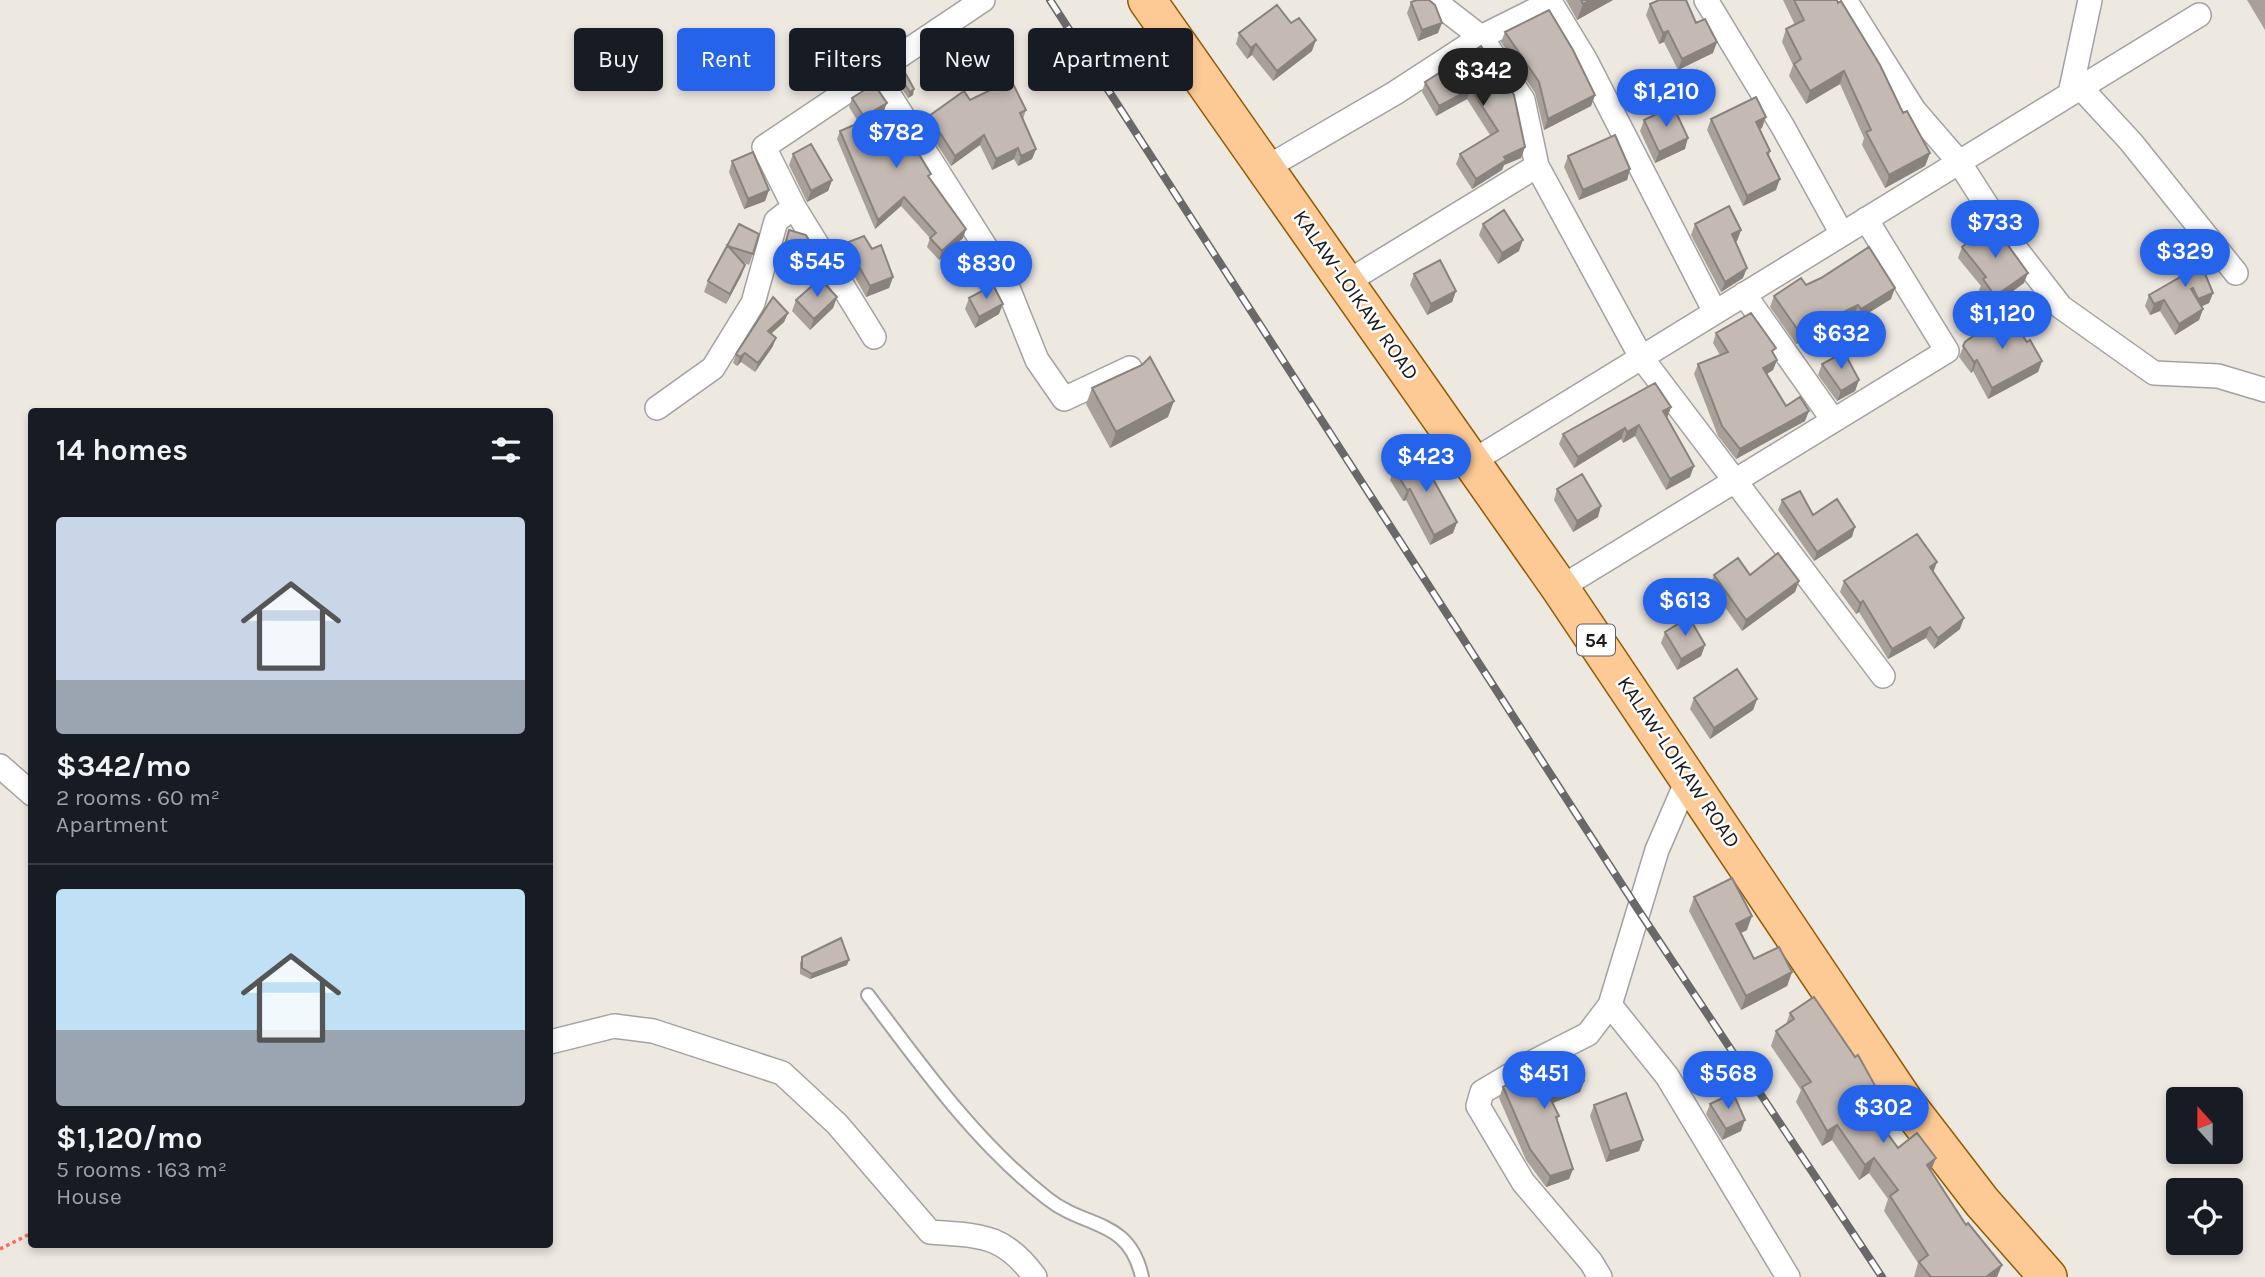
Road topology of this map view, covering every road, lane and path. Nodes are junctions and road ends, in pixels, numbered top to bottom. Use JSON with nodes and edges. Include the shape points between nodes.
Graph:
{"nodes":[{"id":1,"x":983,"y":0,"type":"edge"},
{"id":2,"x":1147,"y":0,"type":"edge"},
{"id":3,"x":1433,"y":0,"type":"edge"},
{"id":4,"x":1706,"y":0,"type":"edge"},
{"id":5,"x":1845,"y":0,"type":"edge"},
{"id":6,"x":2090,"y":0,"type":"edge"},
{"id":7,"x":1550,"y":1,"type":"edge"},
{"id":8,"x":2199,"y":15,"type":"dead end"},
{"id":9,"x":1481,"y":37,"type":"junction"},
{"id":10,"x":906,"y":50,"type":"edge"},
{"id":11,"x":845,"y":91,"type":"edge"},
{"id":12,"x":887,"y":91,"type":"edge"},
{"id":13,"x":2075,"y":91,"type":"junction"},
{"id":14,"x":1959,"y":162,"type":"junction"},
{"id":15,"x":1536,"y":166,"type":"junction"},
{"id":16,"x":1266,"y":168,"type":"junction"},
{"id":17,"x":794,"y":206,"type":"junction"},
{"id":18,"x":1866,"y":219,"type":"junction"},
{"id":19,"x":1842,"y":234,"type":"junction"},
{"id":20,"x":2236,"y":273,"type":"dead end"},
{"id":21,"x":1347,"y":282,"type":"junction"},
{"id":22,"x":1744,"y":294,"type":"junction"},
{"id":23,"x":1715,"y":312,"type":"junction"},
{"id":24,"x":874,"y":337,"type":"dead end"},
{"id":25,"x":1641,"y":357,"type":"junction"},
{"id":26,"x":1130,"y":368,"type":"edge"},
{"id":27,"x":2265,"y":390,"type":"edge"},
{"id":28,"x":657,"y":408,"type":"dead end"},
{"id":29,"x":1833,"y":420,"type":"junction"},
{"id":30,"x":1473,"y":461,"type":"junction"},
{"id":31,"x":1735,"y":481,"type":"junction"},
{"id":32,"x":1560,"y":588,"type":"junction"},
{"id":33,"x":1883,"y":676,"type":"dead end"},
{"id":34,"x":0,"y":766,"type":"edge"},
{"id":35,"x":1689,"y":776,"type":"junction"},
{"id":36,"x":28,"y":790,"type":"edge"},
{"id":37,"x":868,"y":995,"type":"dead end"},
{"id":38,"x":1610,"y":1005,"type":"junction"},
{"id":39,"x":553,"y":1041,"type":"edge"},
{"id":40,"x":28,"y":1235,"type":"edge"},
{"id":41,"x":0,"y":1249,"type":"edge"},
{"id":42,"x":1035,"y":1277,"type":"edge"},
{"id":43,"x":1142,"y":1277,"type":"edge"},
{"id":44,"x":1600,"y":1277,"type":"edge"},
{"id":45,"x":1788,"y":1277,"type":"edge"},
{"id":46,"x":2048,"y":1277,"type":"edge"}],
"edges":[{"from":1,"to":10,"type":"street"},
{"from":2,"to":16,"type":"main road","name":"KALAW-LOIKAW ROAD","number":"54"},
{"from":3,"to":9,"type":"street"},
{"from":4,"to":19,"type":"street"},
{"from":5,"to":14,"type":"street","via":[[1914,110]]},
{"from":6,"to":13,"type":"street"},
{"from":7,"to":9,"type":"street"},
{"from":7,"to":23,"type":"street","via":[[1585,59]]},
{"from":8,"to":13,"type":"street"},
{"from":9,"to":15,"type":"street","via":[[1523,100]]},
{"from":9,"to":16,"type":"street"},
{"from":11,"to":17,"type":"street","via":[[764,147]]},
{"from":12,"to":26,"type":"street","via":[[1002,272],[1037,360],[1064,399]]},
{"from":13,"to":14,"type":"street"},
{"from":13,"to":20,"type":"street","via":[[2132,142]]},
{"from":14,"to":18,"type":"street"},
{"from":14,"to":27,"type":"street","via":[[2009,240],[2061,307],[2154,373],[2218,376]]},
{"from":15,"to":21,"type":"street"},
{"from":15,"to":25,"type":"street"},
{"from":16,"to":21,"type":"main road","name":"KALAW-LOIKAW ROAD","number":"54"},
{"from":17,"to":24,"type":"street"},
{"from":17,"to":28,"type":"street","via":[[776,221],[753,303],[713,368]]},
{"from":18,"to":19,"type":"street"},
{"from":18,"to":29,"type":"street","via":[[1947,351]]},
{"from":19,"to":22,"type":"street"},
{"from":21,"to":30,"type":"main road","name":"KALAW-LOIKAW ROAD","number":"54"},
{"from":22,"to":23,"type":"street"},
{"from":22,"to":29,"type":"street"},
{"from":23,"to":25,"type":"street"},
{"from":25,"to":30,"type":"street"},
{"from":25,"to":31,"type":"street"},
{"from":29,"to":31,"type":"street"},
{"from":30,"to":32,"type":"main road","name":"KALAW-LOIKAW ROAD","number":"54"},
{"from":31,"to":32,"type":"street"},
{"from":31,"to":33,"type":"street"},
{"from":32,"to":35,"type":"main road","name":"KALAW-LOIKAW ROAD","number":"54"},
{"from":34,"to":36,"type":"street"},
{"from":35,"to":38,"type":"street","via":[[1657,850]]},
{"from":35,"to":46,"type":"main road","name":"KALAW-LOIKAW ROAD","number":"54","via":[[1905,1102],[1982,1202]]},
{"from":37,"to":43,"type":"lane","via":[[986,1145],[1050,1201],[1106,1227],[1136,1253]]},
{"from":38,"to":44,"type":"street","via":[[1588,1034],[1482,1092],[1478,1100],[1523,1182]]},
{"from":38,"to":45,"type":"street","via":[[1667,1076]]},
{"from":39,"to":42,"type":"street","via":[[614,1026],[653,1031],[782,1073],[837,1124],[930,1232],[988,1236],[1021,1258]]},
{"from":40,"to":41,"type":"path"}]}
